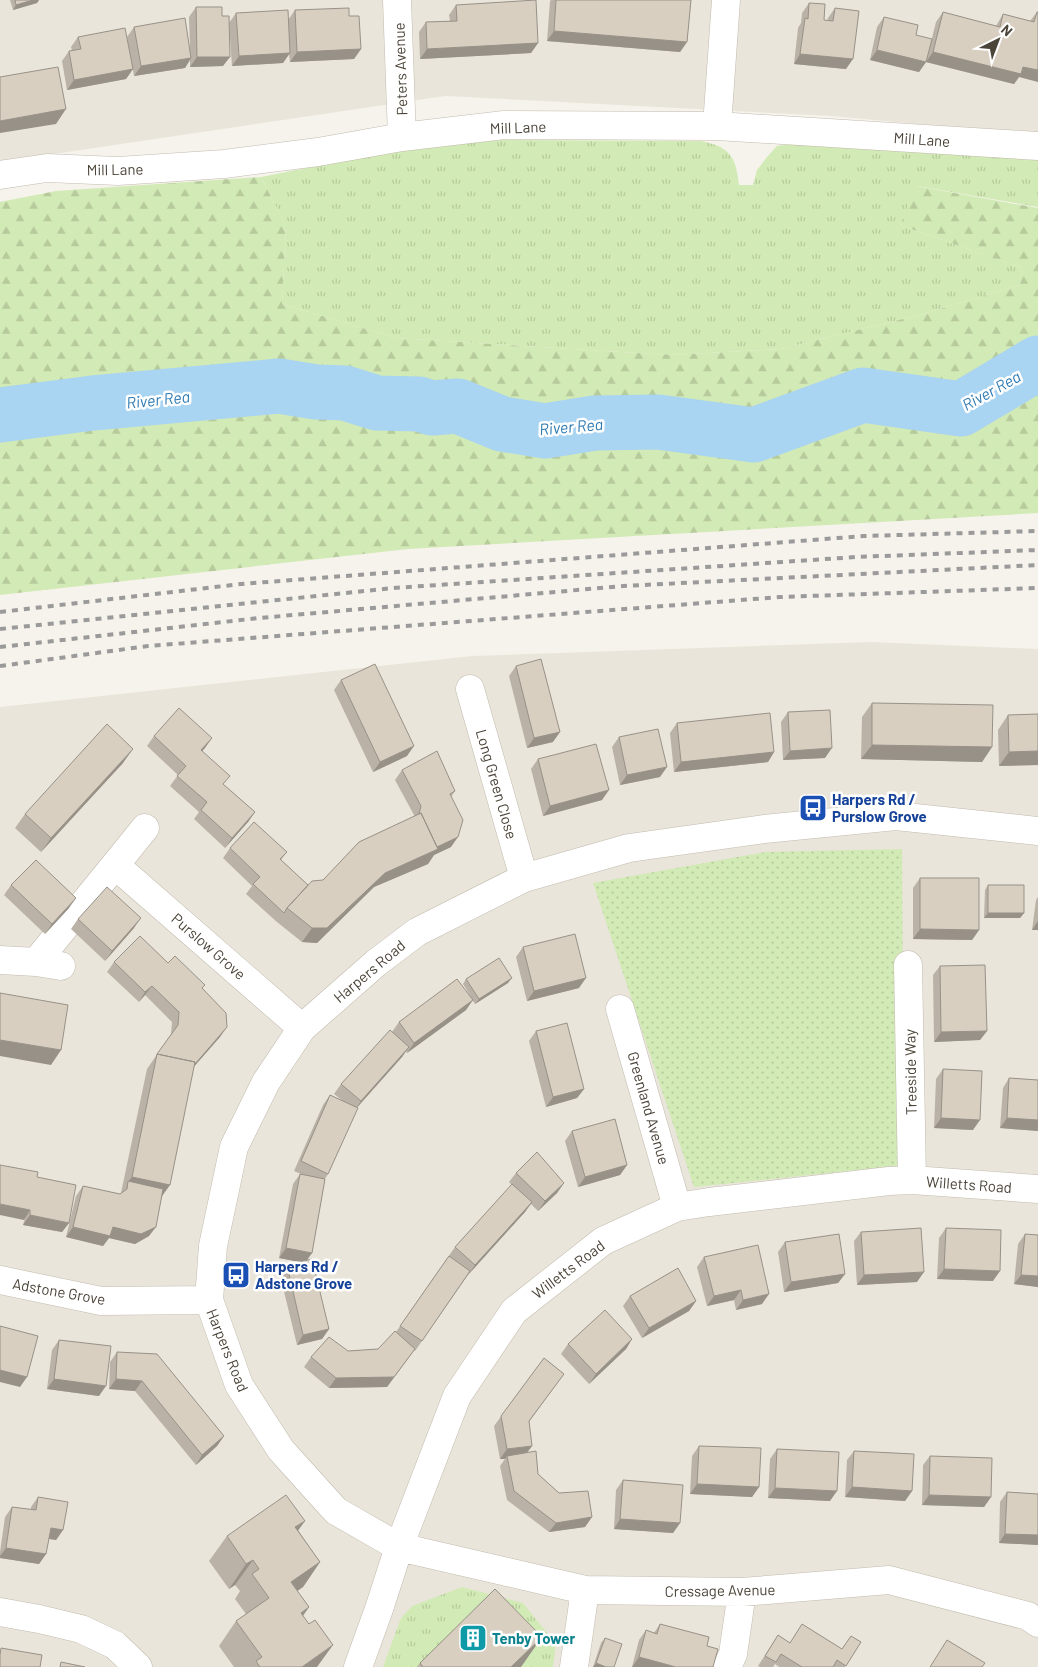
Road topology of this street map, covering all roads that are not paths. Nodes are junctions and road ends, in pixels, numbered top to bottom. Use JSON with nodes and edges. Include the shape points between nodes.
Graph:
{"nodes":[{"id":1,"x":398,"y":0,"type":"edge"},
{"id":2,"x":726,"y":0,"type":"edge"},
{"id":3,"x":717,"y":126,"type":"junction"},
{"id":4,"x":402,"y":137,"type":"junction"},
{"id":5,"x":1038,"y":146,"type":"edge"},
{"id":6,"x":0,"y":175,"type":"edge"},
{"id":7,"x":470,"y":690,"type":"dead end"},
{"id":8,"x":145,"y":828,"type":"dead end"},
{"id":9,"x":1038,"y":830,"type":"edge"},
{"id":10,"x":115,"y":865,"type":"junction"},
{"id":11,"x":524,"y":878,"type":"junction"},
{"id":12,"x":0,"y":960,"type":"edge"},
{"id":13,"x":908,"y":965,"type":"dead end"},
{"id":14,"x":620,"y":1009,"type":"dead end"},
{"id":15,"x":302,"y":1028,"type":"junction"},
{"id":16,"x":912,"y":1180,"type":"junction"},
{"id":17,"x":1038,"y":1189,"type":"edge"},
{"id":18,"x":677,"y":1207,"type":"junction"},
{"id":19,"x":0,"y":1280,"type":"edge"},
{"id":20,"x":209,"y":1300,"type":"junction"},
{"id":21,"x":399,"y":1547,"type":"junction"},
{"id":22,"x":585,"y":1590,"type":"junction"},
{"id":23,"x":742,"y":1592,"type":"junction"},
{"id":24,"x":0,"y":1612,"type":"edge"},
{"id":25,"x":1038,"y":1623,"type":"edge"},
{"id":26,"x":138,"y":1667,"type":"edge"},
{"id":27,"x":358,"y":1667,"type":"edge"},
{"id":28,"x":574,"y":1667,"type":"edge"},
{"id":29,"x":727,"y":1667,"type":"edge"}],
"edges":[{"from":1,"to":4,"type":"street","name":"Peters Avenue"},
{"from":2,"to":3,"type":"street"},
{"from":3,"to":4,"type":"street","name":"Mill Lane","via":[[504,125]]},
{"from":3,"to":5,"type":"street","name":"Mill Lane"},
{"from":4,"to":6,"type":"street","name":"Mill Lane","via":[[224,164],[118,171],[47,168]]},
{"from":7,"to":11,"type":"street","name":"Long Green Close"},
{"from":8,"to":10,"type":"street"},
{"from":9,"to":11,"type":"street","name":"Harpers Road","via":[[896,816],[764,829],[629,848]]},
{"from":10,"to":12,"type":"street","via":[[49,964]]},
{"from":10,"to":15,"type":"street","name":"Purslow Grove"},
{"from":11,"to":15,"type":"street","name":"Harpers Road","via":[[416,932],[376,962]]},
{"from":13,"to":16,"type":"street","name":"Treeside Way"},
{"from":14,"to":18,"type":"street","name":"Greenland Avenue"},
{"from":15,"to":20,"type":"street","name":"Harpers Road","via":[[266,1082],[234,1147],[213,1246]]},
{"from":16,"to":17,"type":"street","name":"Willetts Road"},
{"from":16,"to":18,"type":"street","name":"Willetts Road"},
{"from":18,"to":21,"type":"street","name":"Willetts Road","via":[[604,1241],[514,1311],[457,1396]]},
{"from":19,"to":20,"type":"street","name":"Adstone Grove","via":[[101,1301]]},
{"from":20,"to":21,"type":"street","name":"Harpers Road","via":[[239,1385],[280,1450],[336,1511]]},
{"from":21,"to":22,"type":"street","name":"Cressage Avenue"},
{"from":21,"to":27,"type":"street","name":"Willetts Road"},
{"from":22,"to":23,"type":"street","name":"Cressage Avenue"},
{"from":22,"to":28,"type":"street"},
{"from":23,"to":25,"type":"street","name":"Cressage Avenue","via":[[889,1580],[1028,1616]]},
{"from":23,"to":29,"type":"street","via":[[733,1654]]},
{"from":24,"to":26,"type":"street","via":[[80,1629],[115,1645]]}]}
